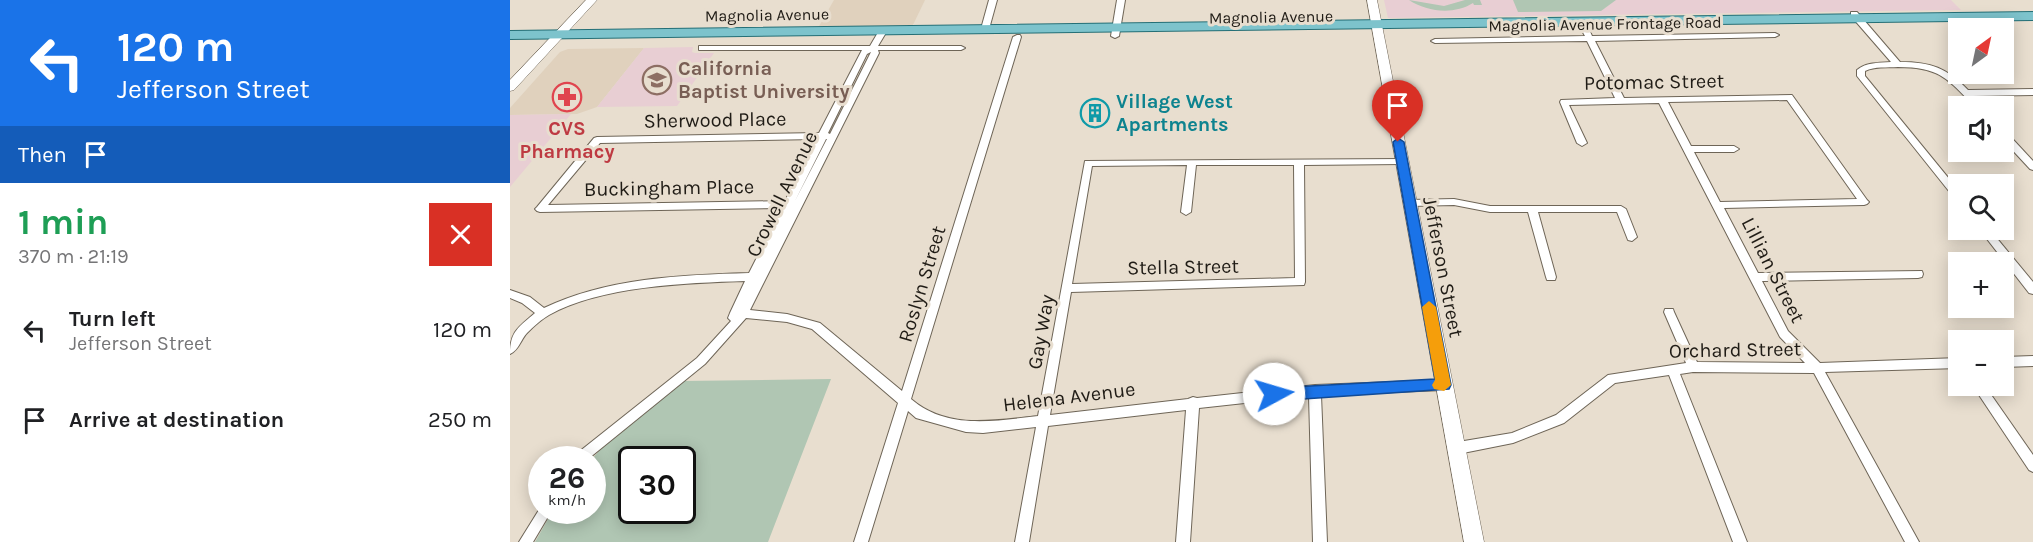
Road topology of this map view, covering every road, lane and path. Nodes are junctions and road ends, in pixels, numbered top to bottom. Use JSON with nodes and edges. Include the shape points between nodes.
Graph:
{"nodes":[{"id":1,"x":592,"y":0,"type":"edge"},
{"id":2,"x":993,"y":0,"type":"edge"},
{"id":3,"x":1121,"y":0,"type":"edge"},
{"id":4,"x":1372,"y":0,"type":"edge"},
{"id":5,"x":2033,"y":16,"type":"edge"},
{"id":6,"x":1858,"y":19,"type":"junction"},
{"id":7,"x":2033,"y":25,"type":"edge"},
{"id":8,"x":1377,"y":28,"type":"junction"},
{"id":9,"x":985,"y":29,"type":"junction"},
{"id":10,"x":1116,"y":32,"type":"junction"},
{"id":11,"x":1588,"y":34,"type":"junction"},
{"id":12,"x":510,"y":35,"type":"edge"},
{"id":13,"x":1775,"y":35,"type":"dead end"},
{"id":14,"x":1017,"y":37,"type":"junction"},
{"id":15,"x":557,"y":38,"type":"junction"},
{"id":16,"x":877,"y":39,"type":"junction"},
{"id":17,"x":1435,"y":41,"type":"dead end"},
{"id":18,"x":510,"y":43,"type":"edge"},
{"id":19,"x":702,"y":48,"type":"dead end"},
{"id":20,"x":961,"y":48,"type":"dead end"},
{"id":21,"x":1898,"y":65,"type":"junction"},
{"id":22,"x":510,"y":87,"type":"edge"},
{"id":23,"x":2033,"y":92,"type":"edge"},
{"id":24,"x":1966,"y":93,"type":"junction"},
{"id":25,"x":1969,"y":96,"type":"edge"},
{"id":26,"x":1621,"y":101,"type":"junction"},
{"id":27,"x":1663,"y":101,"type":"junction"},
{"id":28,"x":827,"y":136,"type":"junction"},
{"id":29,"x":1582,"y":143,"type":"dead end"},
{"id":30,"x":2014,"y":146,"type":"edge"},
{"id":31,"x":1734,"y":148,"type":"dead end"},
{"id":32,"x":1689,"y":149,"type":"junction"},
{"id":33,"x":1402,"y":161,"type":"junction"},
{"id":34,"x":1299,"y":162,"type":"junction"},
{"id":35,"x":1192,"y":164,"type":"junction"},
{"id":36,"x":2032,"y":165,"type":"edge"},
{"id":37,"x":1948,"y":184,"type":"edge"},
{"id":38,"x":793,"y":203,"type":"junction"},
{"id":39,"x":1410,"y":203,"type":"junction"},
{"id":40,"x":1719,"y":205,"type":"junction"},
{"id":41,"x":540,"y":209,"type":"joint"},
{"id":42,"x":1532,"y":209,"type":"junction"},
{"id":43,"x":1186,"y":212,"type":"dead end"},
{"id":44,"x":1632,"y":237,"type":"dead end"},
{"id":45,"x":1993,"y":240,"type":"edge"},
{"id":46,"x":1918,"y":274,"type":"dead end"},
{"id":47,"x":752,"y":277,"type":"junction"},
{"id":48,"x":1551,"y":277,"type":"dead end"},
{"id":49,"x":1756,"y":277,"type":"junction"},
{"id":50,"x":1067,"y":288,"type":"junction"},
{"id":51,"x":2033,"y":290,"type":"edge"},
{"id":52,"x":510,"y":294,"type":"edge"},
{"id":53,"x":1669,"y":312,"type":"dead end"},
{"id":54,"x":543,"y":313,"type":"junction"},
{"id":55,"x":738,"y":317,"type":"junction"},
{"id":56,"x":510,"y":349,"type":"edge"},
{"id":57,"x":2033,"y":361,"type":"edge"},
{"id":58,"x":2014,"y":362,"type":"edge"},
{"id":59,"x":1948,"y":363,"type":"edge"},
{"id":60,"x":1693,"y":367,"type":"junction"},
{"id":61,"x":1817,"y":368,"type":"junction"},
{"id":62,"x":1672,"y":369,"type":"junction"},
{"id":63,"x":1444,"y":385,"type":"junction"},
{"id":64,"x":1315,"y":390,"type":"junction"},
{"id":65,"x":1985,"y":396,"type":"edge"},
{"id":66,"x":904,"y":402,"type":"junction"},
{"id":67,"x":1193,"y":402,"type":"junction"},
{"id":68,"x":1043,"y":420,"type":"junction"},
{"id":69,"x":595,"y":446,"type":"edge"},
{"id":70,"x":1458,"y":448,"type":"junction"},
{"id":71,"x":2033,"y":466,"type":"edge"},
{"id":72,"x":536,"y":524,"type":"edge"},
{"id":73,"x":526,"y":542,"type":"edge"},
{"id":74,"x":861,"y":542,"type":"edge"},
{"id":75,"x":1022,"y":542,"type":"edge"},
{"id":76,"x":1183,"y":542,"type":"edge"},
{"id":77,"x":1320,"y":542,"type":"edge"},
{"id":78,"x":1474,"y":542,"type":"edge"},
{"id":79,"x":1740,"y":542,"type":"edge"},
{"id":80,"x":1912,"y":542,"type":"edge"}],
"edges":[{"from":1,"to":15,"type":"street"},
{"from":2,"to":9,"type":"street"},
{"from":3,"to":10,"type":"street"},
{"from":4,"to":8,"type":"street","name":"Jefferson Street"},
{"from":5,"to":6,"type":"main road","name":"Magnolia Avenue"},
{"from":6,"to":7,"type":"main road","name":"Magnolia Avenue"},
{"from":6,"to":8,"type":"main road","name":"Magnolia Avenue"},
{"from":6,"to":11,"type":"main road","name":"Magnolia Avenue"},
{"from":6,"to":21,"type":"street"},
{"from":8,"to":10,"type":"main road","name":"Magnolia Avenue"},
{"from":8,"to":11,"type":"main road","name":"Magnolia Avenue"},
{"from":8,"to":33,"type":"street","name":"Jefferson Street"},
{"from":9,"to":10,"type":"main road","name":"Magnolia Avenue"},
{"from":9,"to":16,"type":"main road","name":"Magnolia Avenue"},
{"from":10,"to":14,"type":"main road","name":"Magnolia Avenue"},
{"from":11,"to":13,"type":"street","name":"Magnolia Avenue Frontage Road"},
{"from":11,"to":17,"type":"street","name":"Magnolia Avenue Frontage Road"},
{"from":11,"to":26,"type":"street"},
{"from":12,"to":15,"type":"main road","name":"Magnolia Avenue"},
{"from":14,"to":16,"type":"main road","name":"Magnolia Avenue"},
{"from":14,"to":66,"type":"street","name":"Roslyn Street"},
{"from":15,"to":16,"type":"main road","name":"Magnolia Avenue"},
{"from":15,"to":18,"type":"main road","name":"Magnolia Avenue"},
{"from":15,"to":22,"type":"street"},
{"from":16,"to":19,"type":"street"},
{"from":16,"to":20,"type":"street"},
{"from":16,"to":28,"type":"street","name":"Crowell Avenue","via":[[875,53]]},
{"from":21,"to":24,"type":"street","via":[[1938,68]]},
{"from":21,"to":37,"type":"street","via":[[1866,66],[1861,76]]},
{"from":23,"to":24,"type":"street"},
{"from":24,"to":25,"type":"street"},
{"from":26,"to":27,"type":"street","name":"Potomac Street"},
{"from":26,"to":29,"type":"street","name":"Potomac Street","via":[[1564,102]]},
{"from":27,"to":32,"type":"street","name":"Lillian Street"},
{"from":27,"to":40,"type":"street","name":"Potomac Street","via":[[1789,97],[1864,202]]},
{"from":28,"to":38,"type":"street","name":"Crowell Avenue"},
{"from":28,"to":41,"type":"street","name":"Sherwood Place","via":[[597,140]]},
{"from":30,"to":36,"type":"street"},
{"from":31,"to":32,"type":"street"},
{"from":32,"to":40,"type":"street","name":"Lillian Street"},
{"from":33,"to":34,"type":"street"},
{"from":33,"to":39,"type":"street","name":"Jefferson Street"},
{"from":34,"to":35,"type":"street"},
{"from":34,"to":50,"type":"street","name":"Stella Street","via":[[1300,282]]},
{"from":35,"to":43,"type":"street"},
{"from":35,"to":50,"type":"street","name":"Gay Way","via":[[1088,163]]},
{"from":38,"to":41,"type":"street","name":"Buckingham Place"},
{"from":38,"to":47,"type":"street","name":"Crowell Avenue"},
{"from":38,"to":55,"type":"street","name":"Crowell Avenue"},
{"from":39,"to":42,"type":"street","via":[[1454,202],[1490,209]]},
{"from":39,"to":63,"type":"street","name":"Jefferson Street"},
{"from":40,"to":49,"type":"street","name":"Lillian Street"},
{"from":42,"to":44,"type":"street","via":[[1621,209]]},
{"from":42,"to":48,"type":"street"},
{"from":45,"to":51,"type":"street"},
{"from":46,"to":49,"type":"street"},
{"from":47,"to":54,"type":"street","via":[[707,278],[589,295],[560,303]]},
{"from":47,"to":55,"type":"street","name":"Crowell Avenue"},
{"from":49,"to":61,"type":"street","name":"Lillian Street","via":[[1784,334]]},
{"from":50,"to":68,"type":"street","name":"Gay Way"},
{"from":52,"to":54,"type":"street"},
{"from":53,"to":60,"type":"street"},
{"from":54,"to":56,"type":"street"},
{"from":55,"to":66,"type":"street","name":"Helena Avenue","via":[[787,318],[816,326]]},
{"from":55,"to":69,"type":"street","name":"Crowell Avenue","via":[[701,361]]},
{"from":57,"to":58,"type":"street"},
{"from":59,"to":61,"type":"street","name":"Orchard Street"},
{"from":60,"to":61,"type":"street","name":"Orchard Street"},
{"from":60,"to":62,"type":"street","name":"Orchard Street"},
{"from":61,"to":80,"type":"street","name":"Lillian Street"},
{"from":62,"to":70,"type":"street","name":"Orchard Street","via":[[1612,378],[1560,418],[1513,438]]},
{"from":62,"to":79,"type":"street"},
{"from":63,"to":64,"type":"street","name":"Helena Avenue"},
{"from":63,"to":70,"type":"street","name":"Jefferson Street"},
{"from":64,"to":67,"type":"street","name":"Helena Avenue"},
{"from":64,"to":77,"type":"street"},
{"from":65,"to":71,"type":"street"},
{"from":66,"to":68,"type":"street","name":"Helena Avenue","via":[[920,414],[966,428]]},
{"from":66,"to":74,"type":"street","name":"Roslyn Street"},
{"from":67,"to":68,"type":"street","name":"Helena Avenue"},
{"from":67,"to":76,"type":"street"},
{"from":68,"to":75,"type":"street","name":"Gay Way"},
{"from":70,"to":78,"type":"street","name":"Jefferson Street"},
{"from":72,"to":73,"type":"street"}]}
